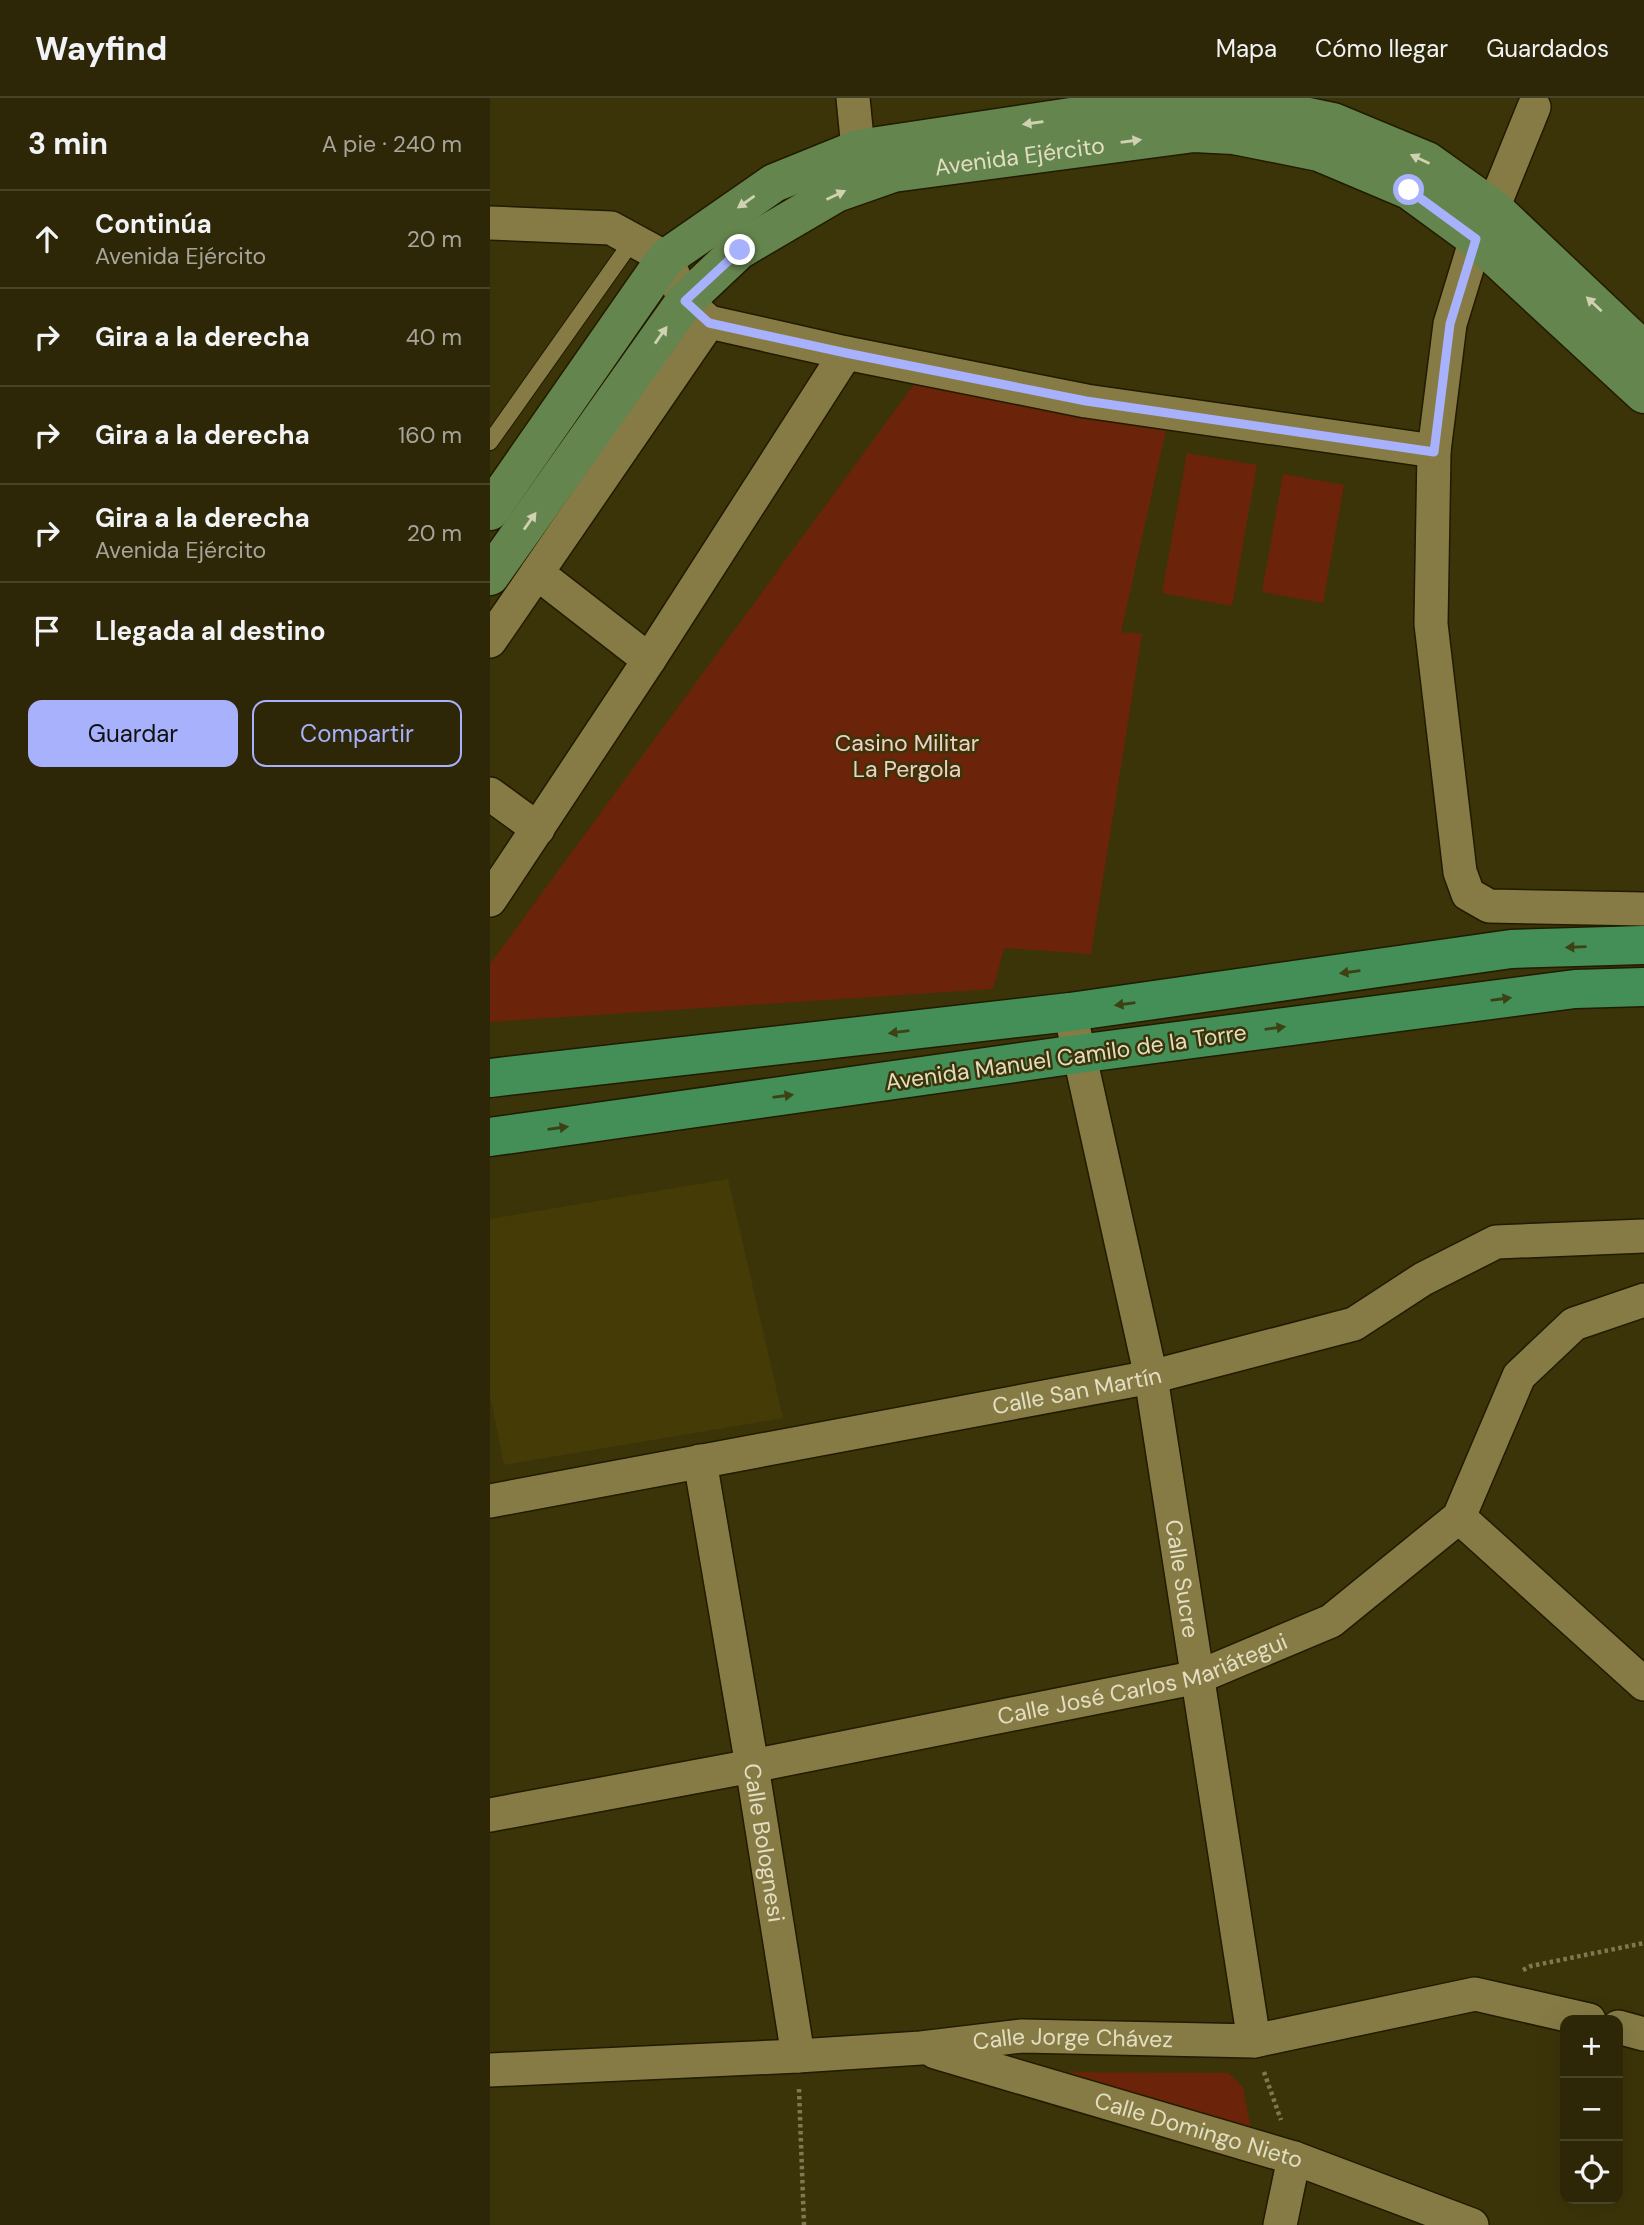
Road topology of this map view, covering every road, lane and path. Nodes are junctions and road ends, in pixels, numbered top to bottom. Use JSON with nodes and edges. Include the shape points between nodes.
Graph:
{"nodes":[{"id":1,"x":853,"y":98,"type":"edge"},
{"id":2,"x":1534,"y":107,"type":"dead end"},
{"id":3,"x":1192,"y":116,"type":"edge"},
{"id":4,"x":858,"y":149,"type":"junction"},
{"id":5,"x":490,"y":223,"type":"edge"},
{"id":6,"x":1484,"y":224,"type":"junction"},
{"id":7,"x":633,"y":240,"type":"junction"},
{"id":8,"x":666,"y":258,"type":"junction"},
{"id":9,"x":697,"y":312,"type":"junction"},
{"id":10,"x":1644,"y":351,"type":"edge"},
{"id":11,"x":846,"y":353,"type":"junction"},
{"id":12,"x":1644,"y":394,"type":"edge"},
{"id":13,"x":490,"y":442,"type":"edge"},
{"id":14,"x":1434,"y":452,"type":"junction"},
{"id":15,"x":490,"y":511,"type":"edge"},
{"id":16,"x":537,"y":573,"type":"junction"},
{"id":17,"x":490,"y":576,"type":"edge"},
{"id":18,"x":490,"y":642,"type":"edge"},
{"id":19,"x":649,"y":660,"type":"junction"},
{"id":20,"x":490,"y":794,"type":"edge"},
{"id":21,"x":538,"y":829,"type":"junction"},
{"id":22,"x":490,"y":900,"type":"edge"},
{"id":23,"x":1644,"y":909,"type":"edge"},
{"id":24,"x":1644,"y":945,"type":"edge"},
{"id":25,"x":1644,"y":987,"type":"edge"},
{"id":26,"x":1070,"y":1012,"type":"junction"},
{"id":27,"x":1078,"y":1054,"type":"junction"},
{"id":28,"x":490,"y":1079,"type":"edge"},
{"id":29,"x":490,"y":1137,"type":"edge"},
{"id":30,"x":1644,"y":1236,"type":"edge"},
{"id":31,"x":1644,"y":1300,"type":"edge"},
{"id":32,"x":1151,"y":1377,"type":"junction"},
{"id":33,"x":700,"y":1461,"type":"junction"},
{"id":34,"x":490,"y":1501,"type":"edge"},
{"id":35,"x":1459,"y":1517,"type":"junction"},
{"id":36,"x":1198,"y":1677,"type":"junction"},
{"id":37,"x":1644,"y":1684,"type":"edge"},
{"id":38,"x":752,"y":1766,"type":"junction"},
{"id":39,"x":490,"y":1815,"type":"edge"},
{"id":40,"x":1644,"y":1943,"type":"edge"},
{"id":41,"x":1475,"y":1994,"type":"junction"},
{"id":42,"x":1567,"y":2015,"type":"edge"},
{"id":43,"x":1623,"y":2028,"type":"edge"},
{"id":44,"x":1644,"y":2034,"type":"edge"},
{"id":45,"x":1254,"y":2041,"type":"junction"},
{"id":46,"x":921,"y":2048,"type":"junction"},
{"id":47,"x":798,"y":2056,"type":"junction"},
{"id":48,"x":490,"y":2070,"type":"edge"},
{"id":49,"x":1294,"y":2158,"type":"junction"},
{"id":50,"x":804,"y":2225,"type":"edge"},
{"id":51,"x":1280,"y":2225,"type":"edge"},
{"id":52,"x":1472,"y":2225,"type":"edge"}],
"edges":[{"from":1,"to":4,"type":"street"},
{"from":2,"to":6,"type":"street"},
{"from":3,"to":4,"type":"main road","name":"Avenida Ejército","one_way":true},
{"from":3,"to":6,"type":"main road","name":"Avenida Ejército","via":[[1234,135],[1320,152]]},
{"from":9,"to":3,"type":"main road","name":"Avenida Ejército","one_way":true,"via":[[740,250],[836,194],[893,173]]},
{"from":4,"to":8,"type":"main road","name":"Avenida Ejército","one_way":true,"via":[[774,183]]},
{"from":5,"to":7,"type":"street","via":[[611,228]]},
{"from":10,"to":6,"type":"main road","name":"Avenida Ejército","one_way":true},
{"from":6,"to":12,"type":"main road","name":"Avenida Ejército"},
{"from":6,"to":14,"type":"street","via":[[1450,324]]},
{"from":7,"to":8,"type":"street"},
{"from":7,"to":13,"type":"lane"},
{"from":8,"to":9,"type":"street"},
{"from":8,"to":15,"type":"main road","name":"Avenida Ejército"},
{"from":9,"to":11,"type":"street"},
{"from":9,"to":16,"type":"street"},
{"from":17,"to":9,"type":"main road","name":"Avenida Ejército","one_way":true},
{"from":11,"to":14,"type":"street","via":[[1086,401]]},
{"from":11,"to":19,"type":"street"},
{"from":14,"to":23,"type":"street","via":[[1431,624],[1460,872],[1468,894],[1489,906]]},
{"from":16,"to":18,"type":"street"},
{"from":16,"to":19,"type":"street"},
{"from":19,"to":21,"type":"street"},
{"from":20,"to":21,"type":"street"},
{"from":21,"to":22,"type":"street"},
{"from":24,"to":26,"type":"main road","name":"Avenida Manuel Camilo de la Torre","one_way":true,"via":[[1511,949]]},
{"from":27,"to":25,"type":"main road","name":"Avenida Manuel Camilo de la Torre","one_way":true,"via":[[1575,989]]},
{"from":26,"to":27,"type":"street","name":"Calle Sucre"},
{"from":26,"to":28,"type":"main road","name":"Avenida Manuel Camilo de la Torre","one_way":true},
{"from":29,"to":27,"type":"main road","name":"Avenida Manuel Camilo de la Torre","one_way":true},
{"from":27,"to":32,"type":"street","name":"Calle Sucre"},
{"from":30,"to":32,"type":"street","name":"Calle San Martín","via":[[1496,1242],[1423,1279],[1354,1324]]},
{"from":31,"to":35,"type":"street","name":"Calle José Carlos Mariátegui","via":[[1574,1324],[1519,1376]]},
{"from":32,"to":33,"type":"street","name":"Calle San Martín"},
{"from":32,"to":36,"type":"street","name":"Calle Sucre"},
{"from":33,"to":34,"type":"street","name":"Calle San Martín"},
{"from":33,"to":38,"type":"street","name":"Calle Bolognesi"},
{"from":35,"to":36,"type":"street","name":"Calle José Carlos Mariátegui","via":[[1331,1620]]},
{"from":35,"to":37,"type":"street"},
{"from":36,"to":38,"type":"street","name":"Calle José Carlos Mariátegui"},
{"from":36,"to":45,"type":"street","name":"Calle Sucre"},
{"from":38,"to":39,"type":"street","name":"Calle José Carlos Mariátegui"},
{"from":38,"to":47,"type":"street","name":"Calle Bolognesi"},
{"from":40,"to":41,"type":"path","via":[[1531,1966]]},
{"from":41,"to":42,"type":"street"},
{"from":41,"to":45,"type":"street","name":"Calle Jorge Chávez"},
{"from":43,"to":44,"type":"street"},
{"from":45,"to":46,"type":"street","name":"Calle Jorge Chávez","via":[[1022,2036]]},
{"from":45,"to":49,"type":"path"},
{"from":46,"to":47,"type":"street","name":"Calle Jorge Chávez"},
{"from":46,"to":49,"type":"street","name":"Calle Domingo Nieto"},
{"from":47,"to":48,"type":"street","name":"Calle Jorge Chávez"},
{"from":47,"to":50,"type":"path"},
{"from":49,"to":51,"type":"street"},
{"from":49,"to":52,"type":"street","name":"Calle Domingo Nieto"}]}
